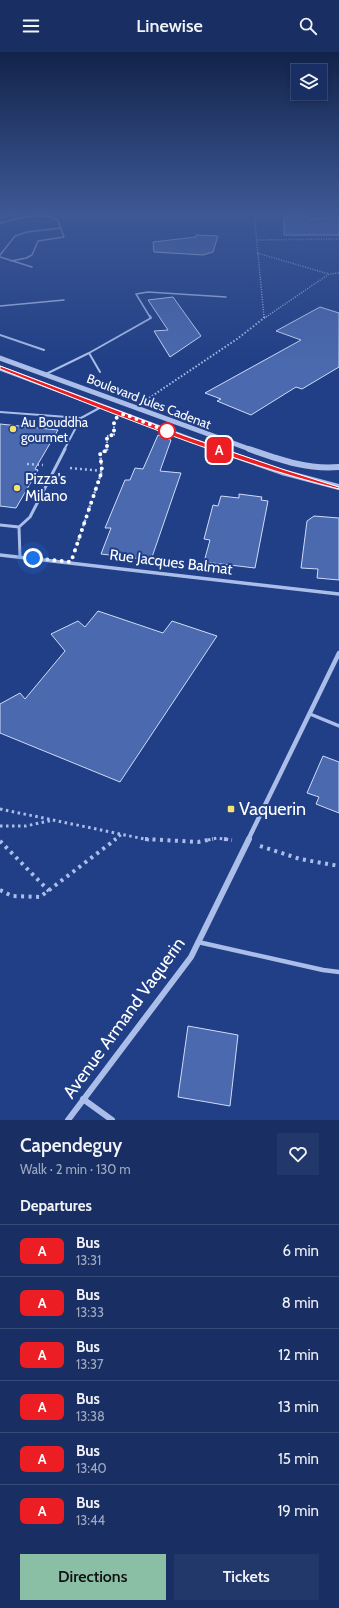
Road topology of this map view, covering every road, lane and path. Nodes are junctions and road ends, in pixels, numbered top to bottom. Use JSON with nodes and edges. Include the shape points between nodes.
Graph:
{"nodes":[{"id":1,"x":14,"y":262,"type":"edge"},
{"id":2,"x":258,"y":262,"type":"edge"},
{"id":3,"x":287,"y":262,"type":"edge"},
{"id":4,"x":32,"y":267,"type":"dead end"},
{"id":5,"x":339,"y":273,"type":"edge"},
{"id":6,"x":329,"y":274,"type":"junction"},
{"id":7,"x":226,"y":297,"type":"dead end"},
{"id":8,"x":64,"y":300,"type":"dead end"},
{"id":9,"x":0,"y":306,"type":"edge"},
{"id":10,"x":264,"y":318,"type":"junction"},
{"id":11,"x":0,"y":335,"type":"edge"},
{"id":12,"x":44,"y":350,"type":"dead end"},
{"id":13,"x":89,"y":353,"type":"junction"},
{"id":14,"x":0,"y":358,"type":"edge"},
{"id":15,"x":0,"y":368,"type":"edge"},
{"id":16,"x":100,"y":372,"type":"dead end"},
{"id":17,"x":46,"y":374,"type":"junction"},
{"id":18,"x":103,"y":406,"type":"junction"},
{"id":19,"x":136,"y":408,"type":"junction"},
{"id":20,"x":0,"y":412,"type":"edge"},
{"id":21,"x":124,"y":414,"type":"junction"},
{"id":22,"x":81,"y":418,"type":"junction"},
{"id":23,"x":339,"y":467,"type":"edge"},
{"id":24,"x":339,"y":487,"type":"edge"},
{"id":25,"x":0,"y":525,"type":"edge"},
{"id":26,"x":19,"y":527,"type":"junction"},
{"id":27,"x":0,"y":555,"type":"edge"},
{"id":28,"x":20,"y":557,"type":"junction"},
{"id":29,"x":71,"y":562,"type":"junction"},
{"id":30,"x":339,"y":594,"type":"edge"},
{"id":31,"x":339,"y":653,"type":"edge"},
{"id":32,"x":310,"y":714,"type":"junction"},
{"id":33,"x":339,"y":726,"type":"edge"},
{"id":34,"x":0,"y":809,"type":"edge"},
{"id":35,"x":54,"y":820,"type":"junction"},
{"id":36,"x":0,"y":826,"type":"edge"},
{"id":37,"x":122,"y":834,"type":"junction"},
{"id":38,"x":0,"y":841,"type":"edge"},
{"id":39,"x":247,"y":842,"type":"junction"},
{"id":40,"x":339,"y":866,"type":"edge"},
{"id":41,"x":0,"y":890,"type":"edge"},
{"id":42,"x":49,"y":890,"type":"junction"},
{"id":43,"x":198,"y":942,"type":"junction"},
{"id":44,"x":339,"y":972,"type":"edge"},
{"id":45,"x":83,"y":1100,"type":"junction"},
{"id":46,"x":68,"y":1120,"type":"edge"},
{"id":47,"x":112,"y":1120,"type":"edge"}],
"edges":[{"from":1,"to":4,"type":"lane"},
{"from":2,"to":10,"type":"path"},
{"from":3,"to":6,"type":"path"},
{"from":5,"to":6,"type":"path"},
{"from":6,"to":10,"type":"path"},
{"from":7,"to":13,"type":"lane","via":[[148,292],[136,294],[150,318]]},
{"from":8,"to":9,"type":"lane"},
{"from":10,"to":19,"type":"path"},
{"from":11,"to":12,"type":"lane"},
{"from":13,"to":16,"type":"lane"},
{"from":13,"to":17,"type":"lane"},
{"from":14,"to":17,"type":"street","name":"Boulevard Jules Cadenat"},
{"from":15,"to":18,"type":"street","name":"Boulevard Jules Cadenat"},
{"from":17,"to":19,"type":"street","name":"Boulevard Jules Cadenat"},
{"from":18,"to":21,"type":"street","name":"Boulevard Jules Cadenat"},
{"from":18,"to":22,"type":"lane"},
{"from":19,"to":23,"type":"street","name":"Boulevard Jules Cadenat","via":[[282,461],[328,468]]},
{"from":20,"to":22,"type":"lane"},
{"from":21,"to":24,"type":"street","name":"Boulevard Jules Cadenat","via":[[282,472]]},
{"from":21,"to":29,"type":"path","via":[[114,419],[114,435],[107,436],[107,451],[100,452],[102,471]]},
{"from":22,"to":26,"type":"lane","via":[[30,517]]},
{"from":25,"to":26,"type":"lane"},
{"from":26,"to":28,"type":"lane"},
{"from":27,"to":28,"type":"street","name":"Rue Jacques Balmat"},
{"from":28,"to":29,"type":"street","name":"Rue Jacques Balmat"},
{"from":29,"to":30,"type":"street","name":"Rue Jacques Balmat"},
{"from":31,"to":32,"type":"street","name":"Avenue Armand Vaquerin"},
{"from":32,"to":33,"type":"lane"},
{"from":32,"to":39,"type":"street","name":"Avenue Armand Vaquerin"},
{"from":34,"to":35,"type":"path"},
{"from":35,"to":36,"type":"path","via":[[26,826]]},
{"from":35,"to":37,"type":"path"},
{"from":37,"to":39,"type":"path","via":[[150,840],[198,842],[216,838]]},
{"from":37,"to":42,"type":"path"},
{"from":38,"to":42,"type":"path"},
{"from":39,"to":40,"type":"path","via":[[300,859]]},
{"from":39,"to":43,"type":"street","name":"Avenue Armand Vaquerin"},
{"from":41,"to":42,"type":"path","via":[[12,896],[40,897]]},
{"from":43,"to":44,"type":"lane"},
{"from":43,"to":45,"type":"street","name":"Avenue Armand Vaquerin","via":[[191,957]]},
{"from":45,"to":46,"type":"street","name":"Avenue Armand Vaquerin"},
{"from":45,"to":47,"type":"street"}]}
